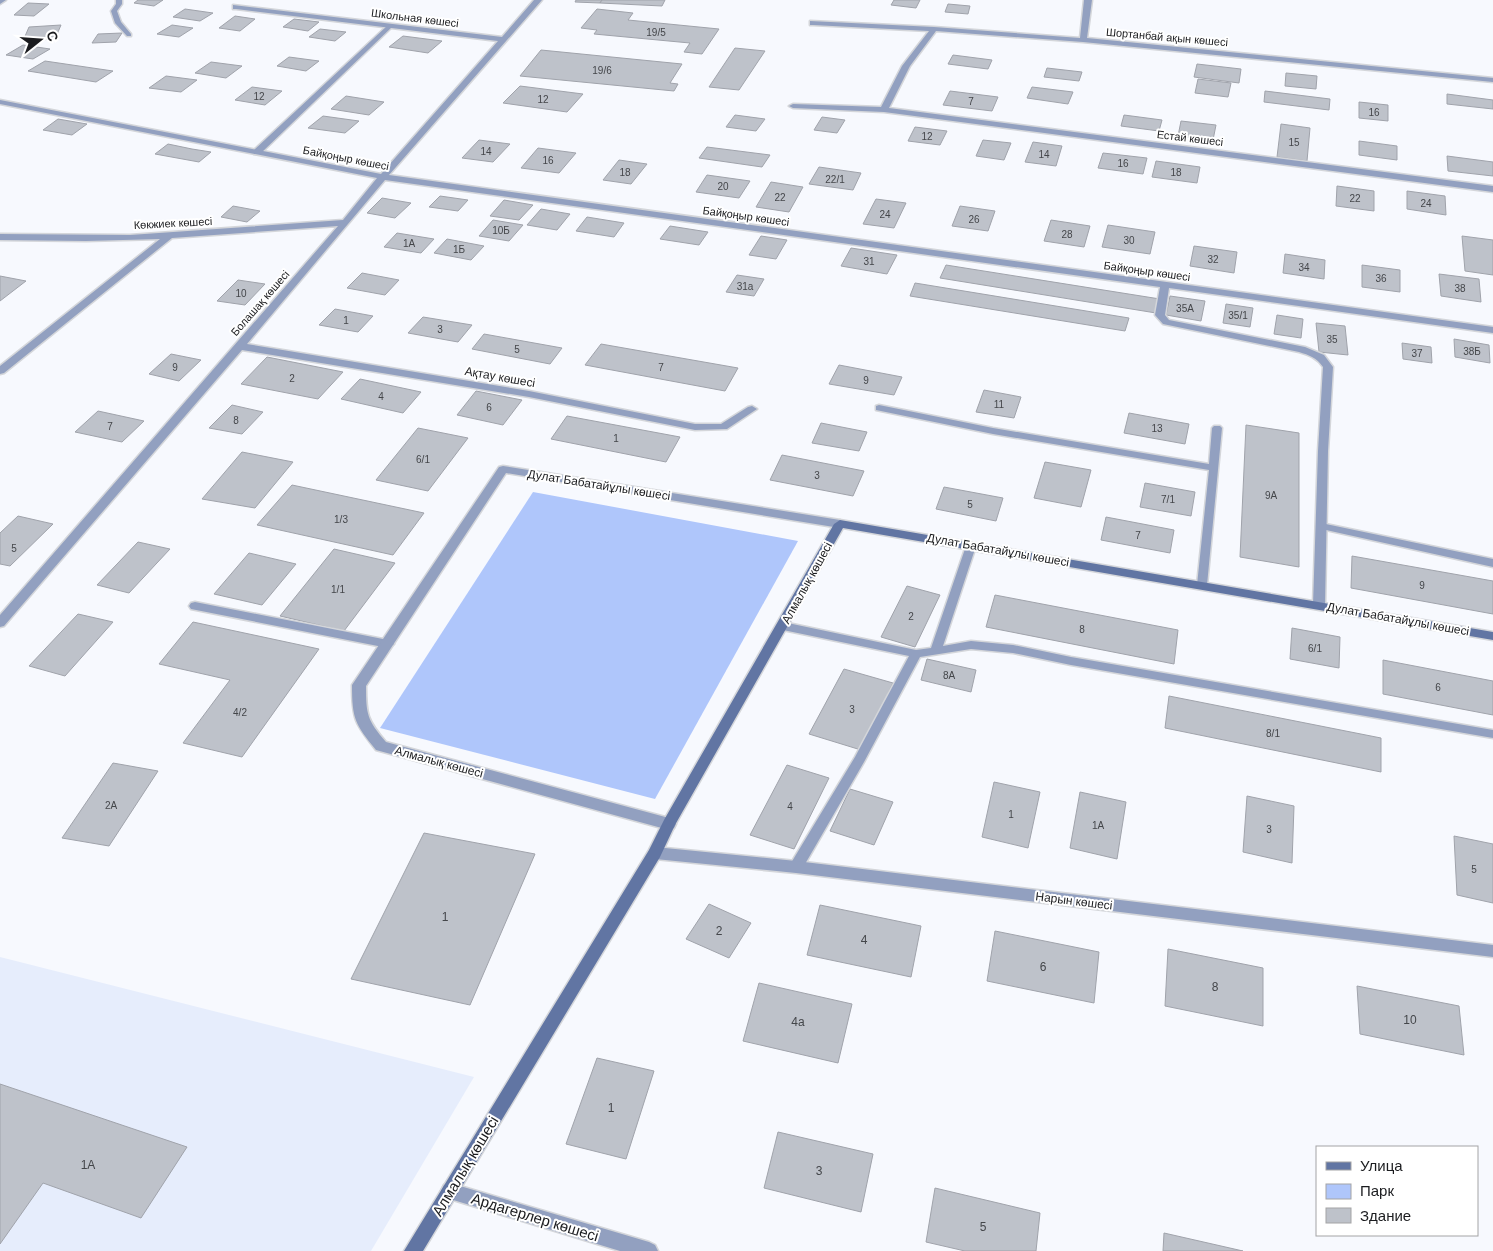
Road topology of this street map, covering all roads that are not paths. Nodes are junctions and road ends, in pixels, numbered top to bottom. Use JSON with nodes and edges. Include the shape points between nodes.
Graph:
{"nodes":[{"id":1,"x":119,"y":0,"type":"edge"},
{"id":2,"x":538,"y":0,"type":"edge"},
{"id":3,"x":1088,"y":0,"type":"edge"},
{"id":4,"x":236,"y":7,"type":"dead end"},
{"id":5,"x":813,"y":23,"type":"dead end"},
{"id":6,"x":390,"y":26,"type":"junction"},
{"id":7,"x":934,"y":29,"type":"junction"},
{"id":8,"x":129,"y":35,"type":"dead end"},
{"id":9,"x":503,"y":39,"type":"junction"},
{"id":10,"x":1083,"y":40,"type":"junction"},
{"id":11,"x":1493,"y":80,"type":"edge"},
{"id":12,"x":0,"y":102,"type":"edge"},
{"id":13,"x":793,"y":106,"type":"dead end"},
{"id":14,"x":884,"y":110,"type":"junction"},
{"id":15,"x":257,"y":152,"type":"junction"},
{"id":16,"x":383,"y":177,"type":"junction"},
{"id":17,"x":1493,"y":189,"type":"edge"},
{"id":18,"x":346,"y":223,"type":"junction"},
{"id":19,"x":170,"y":235,"type":"junction"},
{"id":20,"x":0,"y":237,"type":"edge"},
{"id":21,"x":1165,"y":285,"type":"junction"},
{"id":22,"x":1493,"y":330,"type":"edge"},
{"id":23,"x":239,"y":346,"type":"junction"},
{"id":24,"x":0,"y":371,"type":"edge"},
{"id":25,"x":879,"y":408,"type":"dead end"},
{"id":26,"x":752,"y":409,"type":"dead end"},
{"id":27,"x":1217,"y":428,"type":"dead end"},
{"id":28,"x":1214,"y":468,"type":"junction"},
{"id":29,"x":503,"y":469,"type":"joint"},
{"id":30,"x":840,"y":524,"type":"junction"},
{"id":31,"x":1321,"y":526,"type":"junction"},
{"id":32,"x":971,"y":546,"type":"junction"},
{"id":33,"x":1493,"y":563,"type":"edge"},
{"id":34,"x":1202,"y":585,"type":"junction"},
{"id":35,"x":1319,"y":605,"type":"junction"},
{"id":36,"x":195,"y":606,"type":"dead end"},
{"id":37,"x":0,"y":623,"type":"edge"},
{"id":38,"x":784,"y":626,"type":"junction"},
{"id":39,"x":1493,"y":636,"type":"edge"},
{"id":40,"x":388,"y":644,"type":"junction"},
{"id":41,"x":936,"y":649,"type":"junction"},
{"id":42,"x":916,"y":654,"type":"junction"},
{"id":43,"x":1493,"y":734,"type":"edge"},
{"id":44,"x":669,"y":824,"type":"junction"},
{"id":45,"x":655,"y":853,"type":"junction"},
{"id":46,"x":796,"y":867,"type":"junction"},
{"id":47,"x":1493,"y":951,"type":"edge"},
{"id":48,"x":450,"y":1191,"type":"junction"},
{"id":49,"x":413,"y":1251,"type":"edge"},
{"id":50,"x":649,"y":1251,"type":"edge"}],
"edges":[{"from":1,"to":8,"type":"lane","via":[[114,11],[118,23]]},
{"from":2,"to":9,"type":"street","name":"Болашақ көшесі"},
{"from":3,"to":10,"type":"street"},
{"from":4,"to":6,"type":"street","name":"Школьная көшесі"},
{"from":5,"to":7,"type":"street","name":"Шортанбай ақын көшесі"},
{"from":6,"to":9,"type":"street","name":"Школьная көшесі"},
{"from":6,"to":15,"type":"lane"},
{"from":7,"to":10,"type":"street","name":"Шортанбай ақын көшесі"},
{"from":7,"to":14,"type":"street","via":[[906,66]]},
{"from":9,"to":16,"type":"street","name":"Болашақ көшесі"},
{"from":10,"to":11,"type":"street","name":"Шортанбай ақын көшесі"},
{"from":12,"to":15,"type":"street","name":"Байқоңыр көшесі"},
{"from":13,"to":14,"type":"street","name":"Естай көшесі"},
{"from":14,"to":17,"type":"street","name":"Естай көшесі"},
{"from":15,"to":16,"type":"street","name":"Байқоңыр көшесі"},
{"from":16,"to":18,"type":"street","name":"Болашақ көшесі"},
{"from":16,"to":21,"type":"street","name":"Байқоңыр көшесі"},
{"from":18,"to":19,"type":"street","name":"Көкжиек көшесі"},
{"from":18,"to":23,"type":"street","name":"Болашақ көшесі"},
{"from":19,"to":20,"type":"street","name":"Көкжиек көшесі","via":[[46,239]]},
{"from":19,"to":24,"type":"street"},
{"from":21,"to":22,"type":"street","name":"Байқоңыр көшесі"},
{"from":21,"to":31,"type":"street","via":[[1160,315],[1166,322],[1300,349],[1324,360],[1329,374]]},
{"from":23,"to":26,"type":"street","name":"Ақтау көшесі","via":[[529,394],[695,427],[722,427]]},
{"from":23,"to":37,"type":"street","name":"Болашақ көшесі"},
{"from":25,"to":28,"type":"lane","via":[[993,431]]},
{"from":27,"to":28,"type":"lane"},
{"from":28,"to":34,"type":"lane"},
{"from":29,"to":30,"type":"street","name":"Дулат Бабатайұлы көшесі"},
{"from":29,"to":40,"type":"street","name":"Алмалық көшесі"},
{"from":30,"to":32,"type":"street","name":"Дулат Бабатайұлы көшесі"},
{"from":30,"to":38,"type":"street","name":"Алмалық көшесі"},
{"from":31,"to":33,"type":"lane"},
{"from":31,"to":35,"type":"street"},
{"from":32,"to":34,"type":"street","name":"Дулат Бабатайұлы көшесі"},
{"from":32,"to":41,"type":"lane"},
{"from":34,"to":35,"type":"street","name":"Дулат Бабатайұлы көшесі"},
{"from":35,"to":39,"type":"street","name":"Дулат Бабатайұлы көшесі"},
{"from":36,"to":40,"type":"lane"},
{"from":38,"to":42,"type":"lane"},
{"from":38,"to":44,"type":"street","name":"Алмалық көшесі"},
{"from":40,"to":44,"type":"street","name":"Алмалық көшесі","via":[[359,685],[359,706],[364,726],[381,746]]},
{"from":41,"to":42,"type":"lane"},
{"from":41,"to":43,"type":"lane","via":[[972,645],[1013,649]]},
{"from":42,"to":46,"type":"lane","via":[[860,759]]},
{"from":44,"to":45,"type":"street","name":"Алмалық көшесі"},
{"from":45,"to":46,"type":"street","name":"Нарын көшесі"},
{"from":45,"to":48,"type":"street","name":"Алмалық көшесі"},
{"from":46,"to":47,"type":"street","name":"Нарын көшесі"},
{"from":48,"to":49,"type":"street","name":"Алмалық көшесі"},
{"from":48,"to":50,"type":"street","name":"Ардагерлер көшесі"}]}
